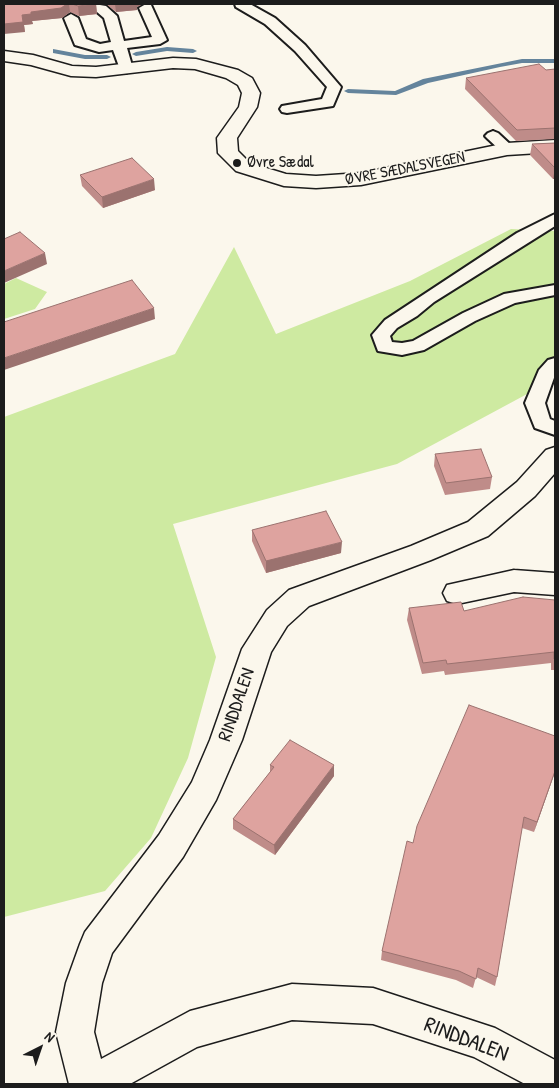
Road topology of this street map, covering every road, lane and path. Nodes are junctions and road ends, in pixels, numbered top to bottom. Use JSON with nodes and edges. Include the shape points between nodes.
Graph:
{"nodes":[{"id":1,"x":76,"y":4,"type":"edge"},
{"id":2,"x":241,"y":4,"type":"edge"},
{"id":3,"x":106,"y":6,"type":"edge"},
{"id":4,"x":146,"y":8,"type":"dead end"},
{"id":5,"x":70,"y":18,"type":"edge"},
{"id":6,"x":119,"y":46,"type":"junction"},
{"id":7,"x":4,"y":56,"type":"edge"},
{"id":8,"x":126,"y":69,"type":"junction"},
{"id":9,"x":287,"y":109,"type":"dead end"},
{"id":10,"x":555,"y":146,"type":"edge"},
{"id":11,"x":555,"y":219,"type":"edge"},
{"id":12,"x":555,"y":290,"type":"edge"},
{"id":13,"x":555,"y":364,"type":"edge"},
{"id":14,"x":555,"y":428,"type":"edge"},
{"id":15,"x":555,"y":456,"type":"edge"},
{"id":16,"x":555,"y":584,"type":"edge"},
{"id":17,"x":457,"y":593,"type":"dead end"},
{"id":18,"x":555,"y":1080,"type":"edge"},
{"id":19,"x":88,"y":1084,"type":"edge"},
{"id":20,"x":93,"y":1084,"type":"edge"}],
"edges":[{"from":1,"to":3,"type":"lane"},
{"from":2,"to":9,"type":"lane","via":[[270,21],[300,48],[334,87],[328,103]]},
{"from":3,"to":6,"type":"lane"},
{"from":4,"to":6,"type":"lane","via":[[160,40]]},
{"from":5,"to":6,"type":"lane","via":[[80,42],[99,48]]},
{"from":6,"to":8,"type":"lane"},
{"from":7,"to":8,"type":"street","name":"ØVRE SÆDALSVEGEN","via":[[71,71]]},
{"from":8,"to":10,"type":"street","name":"ØVRE SÆDALSVEGEN","via":[[173,63],[196,64],[232,74],[245,82],[251,93],[248,107],[227,138],[228,153],[243,168],[284,180],[361,179],[500,142]]},
{"from":11,"to":12,"type":"lane","via":[[391,324],[381,335],[384,347],[402,349],[418,346],[510,298]]},
{"from":13,"to":14,"type":"lane","via":[[546,374],[535,403],[542,423]]},
{"from":15,"to":19,"type":"street","name":"RINDDALEN","via":[[526,489],[478,529],[299,598],[277,618],[257,649],[205,790],[171,846],[98,944],[84,983],[75,1032]]},
{"from":16,"to":17,"type":"street","via":[[514,581]]},
{"from":18,"to":20,"type":"street","name":"RINDDALEN","via":[[482,1042],[373,1006],[292,1002],[190,1030]]}]}
